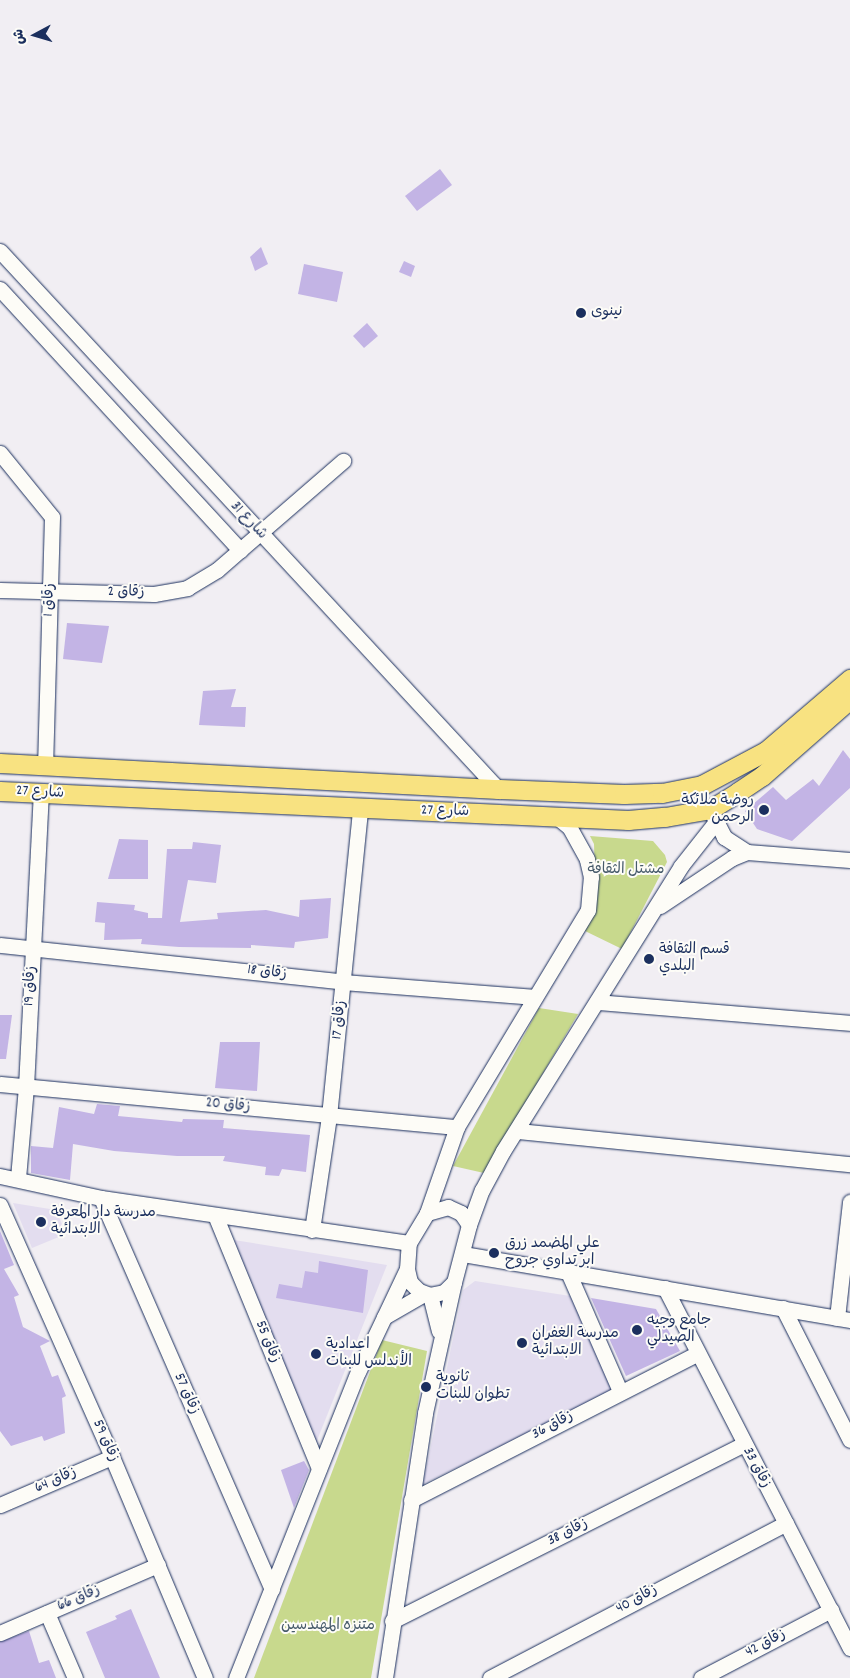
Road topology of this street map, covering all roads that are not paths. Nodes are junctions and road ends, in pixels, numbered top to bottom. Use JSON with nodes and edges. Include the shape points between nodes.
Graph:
{"nodes":[{"id":1,"x":0,"y":251,"type":"edge"},
{"id":2,"x":0,"y":289,"type":"edge"},
{"id":3,"x":0,"y":453,"type":"edge"},
{"id":4,"x":343,"y":461,"type":"dead end"},
{"id":5,"x":258,"y":532,"type":"junction"},
{"id":6,"x":240,"y":550,"type":"junction"},
{"id":7,"x":0,"y":590,"type":"edge"},
{"id":8,"x":50,"y":592,"type":"junction"},
{"id":9,"x":850,"y":680,"type":"edge"},
{"id":10,"x":850,"y":699,"type":"edge"},
{"id":11,"x":0,"y":763,"type":"edge"},
{"id":12,"x":45,"y":765,"type":"junction"},
{"id":13,"x":257,"y":776,"type":"junction"},
{"id":14,"x":498,"y":789,"type":"junction"},
{"id":15,"x":0,"y":791,"type":"edge"},
{"id":16,"x":41,"y":794,"type":"junction"},
{"id":17,"x":257,"y":803,"type":"junction"},
{"id":18,"x":360,"y":809,"type":"junction"},
{"id":19,"x":554,"y":815,"type":"junction"},
{"id":20,"x":713,"y":816,"type":"junction"},
{"id":21,"x":747,"y":852,"type":"junction"},
{"id":22,"x":850,"y":860,"type":"edge"},
{"id":23,"x":657,"y":909,"type":"junction"},
{"id":24,"x":0,"y":945,"type":"edge"},
{"id":25,"x":33,"y":946,"type":"junction"},
{"id":26,"x":344,"y":982,"type":"junction"},
{"id":27,"x":534,"y":997,"type":"junction"},
{"id":28,"x":597,"y":1002,"type":"junction"},
{"id":29,"x":850,"y":1023,"type":"edge"},
{"id":30,"x":0,"y":1084,"type":"edge"},
{"id":31,"x":26,"y":1086,"type":"junction"},
{"id":32,"x":329,"y":1116,"type":"junction"},
{"id":33,"x":456,"y":1127,"type":"junction"},
{"id":34,"x":518,"y":1131,"type":"junction"},
{"id":35,"x":850,"y":1164,"type":"edge"},
{"id":36,"x":0,"y":1176,"type":"edge"},
{"id":37,"x":18,"y":1178,"type":"junction"},
{"id":38,"x":101,"y":1198,"type":"junction"},
{"id":39,"x":850,"y":1202,"type":"edge"},
{"id":40,"x":0,"y":1205,"type":"edge"},
{"id":41,"x":427,"y":1213,"type":"junction"},
{"id":42,"x":215,"y":1215,"type":"junction"},
{"id":43,"x":469,"y":1225,"type":"junction"},
{"id":44,"x":312,"y":1230,"type":"junction"},
{"id":45,"x":409,"y":1243,"type":"junction"},
{"id":46,"x":463,"y":1254,"type":"junction"},
{"id":47,"x":407,"y":1270,"type":"junction"},
{"id":48,"x":568,"y":1272,"type":"junction"},
{"id":49,"x":454,"y":1282,"type":"junction"},
{"id":50,"x":665,"y":1288,"type":"junction"},
{"id":51,"x":427,"y":1294,"type":"junction"},
{"id":52,"x":783,"y":1308,"type":"junction"},
{"id":53,"x":383,"y":1318,"type":"junction"},
{"id":54,"x":844,"y":1319,"type":"edge"},
{"id":55,"x":440,"y":1337,"type":"junction"},
{"id":56,"x":696,"y":1354,"type":"junction"},
{"id":57,"x":620,"y":1391,"type":"junction"},
{"id":58,"x":850,"y":1440,"type":"edge"},
{"id":59,"x":744,"y":1444,"type":"junction"},
{"id":60,"x":112,"y":1457,"type":"junction"},
{"id":61,"x":319,"y":1468,"type":"junction"},
{"id":62,"x":411,"y":1500,"type":"junction"},
{"id":63,"x":1,"y":1503,"type":"edge"},
{"id":64,"x":786,"y":1523,"type":"junction"},
{"id":65,"x":158,"y":1565,"type":"junction"},
{"id":66,"x":272,"y":1589,"type":"junction"},
{"id":67,"x":831,"y":1610,"type":"junction"},
{"id":68,"x":47,"y":1613,"type":"junction"},
{"id":69,"x":392,"y":1621,"type":"junction"},
{"id":70,"x":0,"y":1634,"type":"edge"},
{"id":71,"x":850,"y":1648,"type":"edge"},
{"id":72,"x":75,"y":1678,"type":"edge"},
{"id":73,"x":205,"y":1678,"type":"edge"},
{"id":74,"x":236,"y":1678,"type":"edge"},
{"id":75,"x":385,"y":1678,"type":"edge"},
{"id":76,"x":490,"y":1678,"type":"edge"},
{"id":77,"x":701,"y":1678,"type":"edge"}],
"edges":[{"from":1,"to":5,"type":"street","name":"شارع 31"},
{"from":2,"to":6,"type":"street","name":"شارع 31"},
{"from":3,"to":8,"type":"street","name":"زقاق 1","via":[[52,517]]},
{"from":4,"to":5,"type":"street","name":"زقاق 2"},
{"from":5,"to":6,"type":"street","name":"زقاق 2"},
{"from":5,"to":14,"type":"street","name":"شارع 31"},
{"from":6,"to":8,"type":"street","name":"زقاق 2","via":[[217,570],[187,588],[154,594]]},
{"from":7,"to":8,"type":"street","name":"زقاق 2"},
{"from":8,"to":12,"type":"street","name":"زقاق 1"},
{"from":9,"to":14,"type":"main road","name":"شارع 27","via":[[766,751],[702,785],[624,794]]},
{"from":10,"to":20,"type":"main road","name":"شارع 27"},
{"from":11,"to":12,"type":"main road","name":"شارع 27"},
{"from":12,"to":13,"type":"main road","name":"شارع 27"},
{"from":13,"to":14,"type":"main road","name":"شارع 27"},
{"from":13,"to":17,"type":"main road"},
{"from":15,"to":16,"type":"main road","name":"شارع 27"},
{"from":16,"to":17,"type":"main road","name":"شارع 27"},
{"from":16,"to":25,"type":"street","name":"زقاق 19"},
{"from":17,"to":18,"type":"main road","name":"شارع 27"},
{"from":18,"to":19,"type":"main road","name":"شارع 27"},
{"from":18,"to":26,"type":"street","name":"زقاق 17"},
{"from":19,"to":20,"type":"main road","name":"شارع 27","via":[[628,820]]},
{"from":19,"to":27,"type":"street","via":[[574,834],[587,858],[590,895],[588,910]]},
{"from":20,"to":21,"type":"street","via":[[724,837]]},
{"from":20,"to":23,"type":"street"},
{"from":21,"to":22,"type":"street"},
{"from":21,"to":23,"type":"street","via":[[732,858]]},
{"from":23,"to":28,"type":"street"},
{"from":24,"to":25,"type":"street","name":"زقاق 18"},
{"from":25,"to":26,"type":"street","name":"زقاق 18"},
{"from":25,"to":31,"type":"street","name":"زقاق 19"},
{"from":26,"to":27,"type":"street","name":"زقاق 18"},
{"from":26,"to":32,"type":"street","name":"زقاق 17"},
{"from":27,"to":33,"type":"street"},
{"from":28,"to":29,"type":"street"},
{"from":28,"to":34,"type":"street"},
{"from":30,"to":31,"type":"street","name":"زقاق 20"},
{"from":31,"to":32,"type":"street","name":"زقاق 20"},
{"from":31,"to":37,"type":"street","name":"زقاق 19"},
{"from":32,"to":33,"type":"street","name":"زقاق 20"},
{"from":32,"to":44,"type":"street","name":"زقاق 17"},
{"from":33,"to":41,"type":"street"},
{"from":34,"to":35,"type":"street"},
{"from":34,"to":43,"type":"street","via":[[491,1173]]},
{"from":36,"to":37,"type":"street"},
{"from":37,"to":38,"type":"street"},
{"from":38,"to":42,"type":"street"},
{"from":38,"to":66,"type":"street","name":"زقاق 57"},
{"from":39,"to":54,"type":"street"},
{"from":40,"to":60,"type":"street","name":"زقاق 59"},
{"from":41,"to":43,"type":"street","via":[[440,1207],[455,1209]]},
{"from":41,"to":45,"type":"street"},
{"from":42,"to":44,"type":"street"},
{"from":42,"to":61,"type":"street","name":"زقاق 55"},
{"from":43,"to":46,"type":"street"},
{"from":44,"to":45,"type":"street"},
{"from":45,"to":47,"type":"street"},
{"from":46,"to":48,"type":"street"},
{"from":46,"to":49,"type":"street"},
{"from":47,"to":51,"type":"street","via":[[414,1287]]},
{"from":47,"to":53,"type":"street"},
{"from":48,"to":50,"type":"street"},
{"from":48,"to":57,"type":"street"},
{"from":49,"to":51,"type":"street","via":[[444,1292]]},
{"from":49,"to":55,"type":"street"},
{"from":50,"to":52,"type":"street"},
{"from":50,"to":56,"type":"street","name":"زقاق 33"},
{"from":51,"to":53,"type":"street"},
{"from":51,"to":55,"type":"street"},
{"from":52,"to":54,"type":"street"},
{"from":52,"to":58,"type":"street"},
{"from":53,"to":61,"type":"street"},
{"from":55,"to":62,"type":"street"},
{"from":56,"to":57,"type":"street","name":"زقاق 36"},
{"from":56,"to":59,"type":"street","name":"زقاق 33"},
{"from":57,"to":62,"type":"street","name":"زقاق 36"},
{"from":59,"to":64,"type":"street","name":"زقاق 33"},
{"from":59,"to":69,"type":"street","name":"زقاق 38"},
{"from":60,"to":63,"type":"street","name":"زقاق 64"},
{"from":60,"to":65,"type":"street","name":"زقاق 59"},
{"from":61,"to":66,"type":"street"},
{"from":62,"to":69,"type":"street"},
{"from":64,"to":67,"type":"street","name":"زقاق 33"},
{"from":64,"to":76,"type":"street","name":"زقاق 40"},
{"from":65,"to":68,"type":"street","name":"زقاق 66"},
{"from":65,"to":73,"type":"street","name":"زقاق 59"},
{"from":66,"to":74,"type":"street"},
{"from":67,"to":71,"type":"street","name":"زقاق 33"},
{"from":67,"to":77,"type":"street","name":"زقاق 42"},
{"from":68,"to":70,"type":"street","name":"زقاق 66"},
{"from":68,"to":72,"type":"street"},
{"from":69,"to":75,"type":"street"}]}
